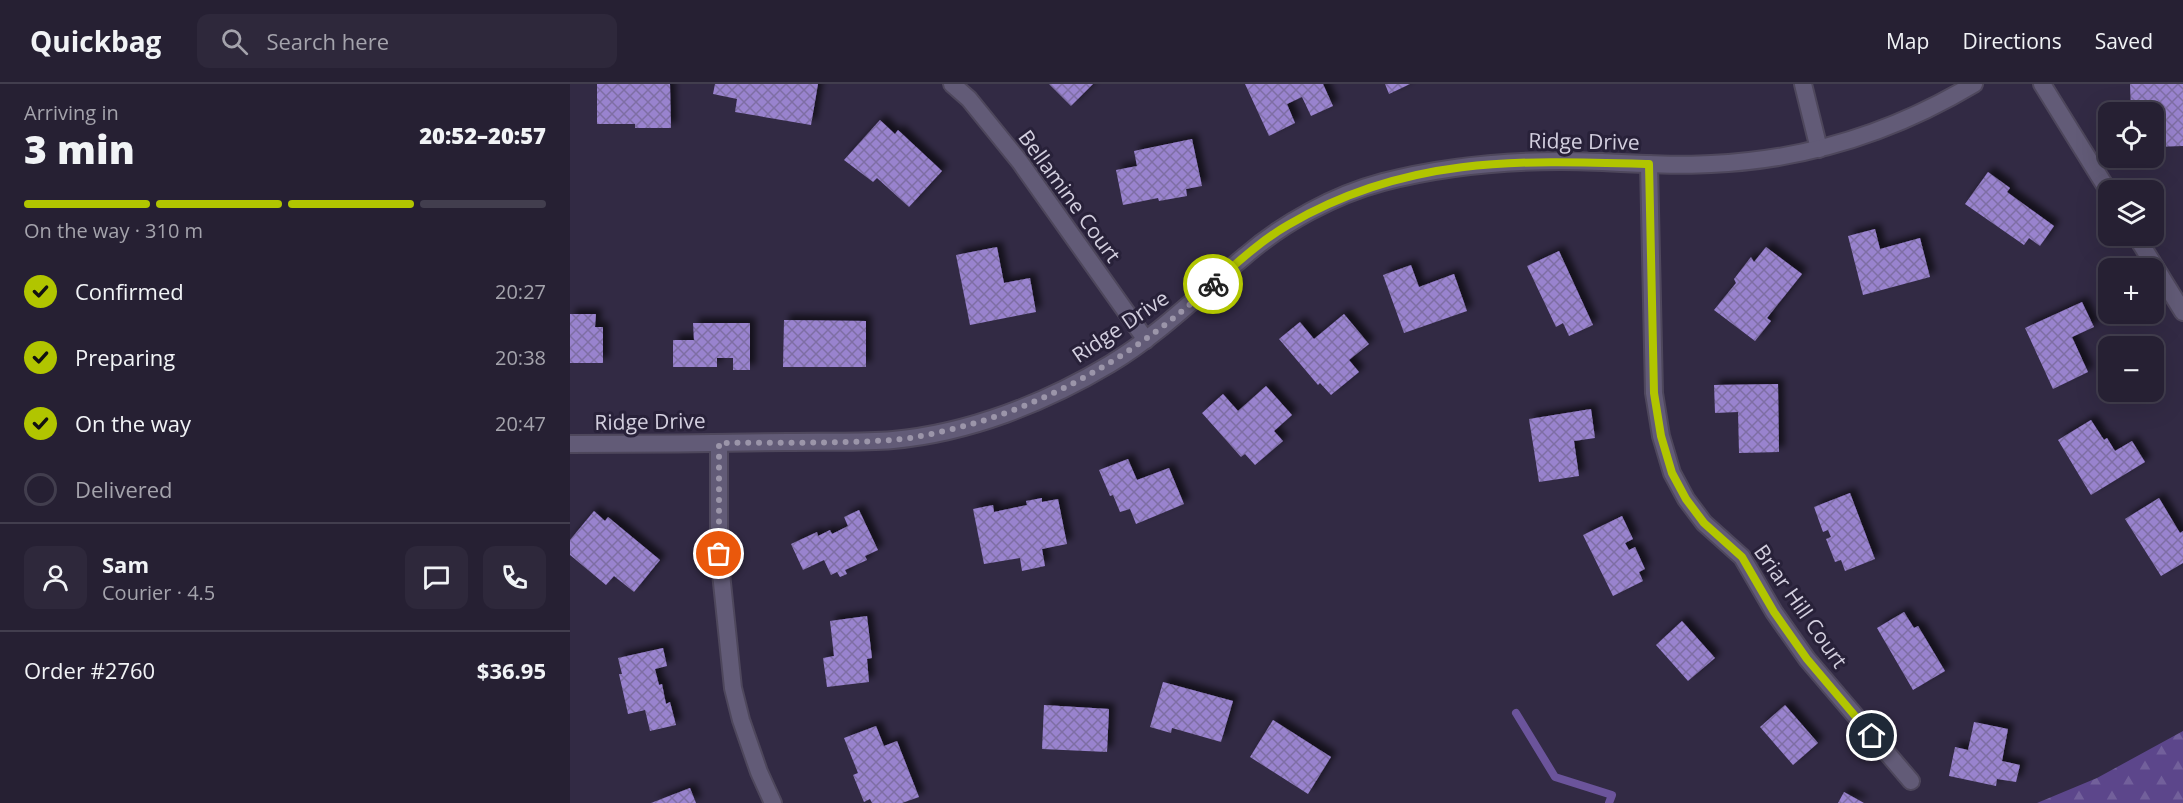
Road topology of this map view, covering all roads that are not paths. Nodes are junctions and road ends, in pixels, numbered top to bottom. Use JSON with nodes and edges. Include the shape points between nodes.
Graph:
{"nodes":[{"id":1,"x":952,"y":84,"type":"edge"},
{"id":2,"x":1803,"y":84,"type":"edge"},
{"id":3,"x":1974,"y":84,"type":"edge"},
{"id":4,"x":2042,"y":84,"type":"edge"},
{"id":5,"x":1819,"y":149,"type":"junction"},
{"id":6,"x":1649,"y":164,"type":"junction"},
{"id":7,"x":2102,"y":180,"type":"edge"},
{"id":8,"x":2142,"y":246,"type":"edge"},
{"id":9,"x":2183,"y":312,"type":"edge"},
{"id":10,"x":1146,"y":340,"type":"junction"},
{"id":11,"x":719,"y":443,"type":"junction"},
{"id":12,"x":570,"y":444,"type":"edge"},
{"id":13,"x":1911,"y":781,"type":"dead end"},
{"id":14,"x":773,"y":803,"type":"edge"}],
"edges":[{"from":1,"to":10,"type":"street","name":"Bellamine Court","via":[[1020,162]]},
{"from":2,"to":5,"type":"street"},
{"from":3,"to":5,"type":"street","name":"Ridge Drive","via":[[1909,119]]},
{"from":4,"to":7,"type":"street"},
{"from":5,"to":6,"type":"street","name":"Ridge Drive","via":[[1710,165]]},
{"from":6,"to":10,"type":"street","name":"Ridge Drive","via":[[1490,163],[1427,171],[1378,184],[1328,203],[1286,226],[1246,254]]},
{"from":6,"to":13,"type":"street","name":"Briar Hill Court","via":[[1654,393],[1672,473],[1704,523],[1742,557],[1807,659]]},
{"from":8,"to":9,"type":"street"},
{"from":10,"to":11,"type":"street","name":"Ridge Drive","via":[[1055,394],[1000,416],[949,430],[893,440]]},
{"from":11,"to":12,"type":"street","name":"Ridge Drive"},
{"from":11,"to":14,"type":"street","via":[[719,554],[733,688],[759,772]]}]}
